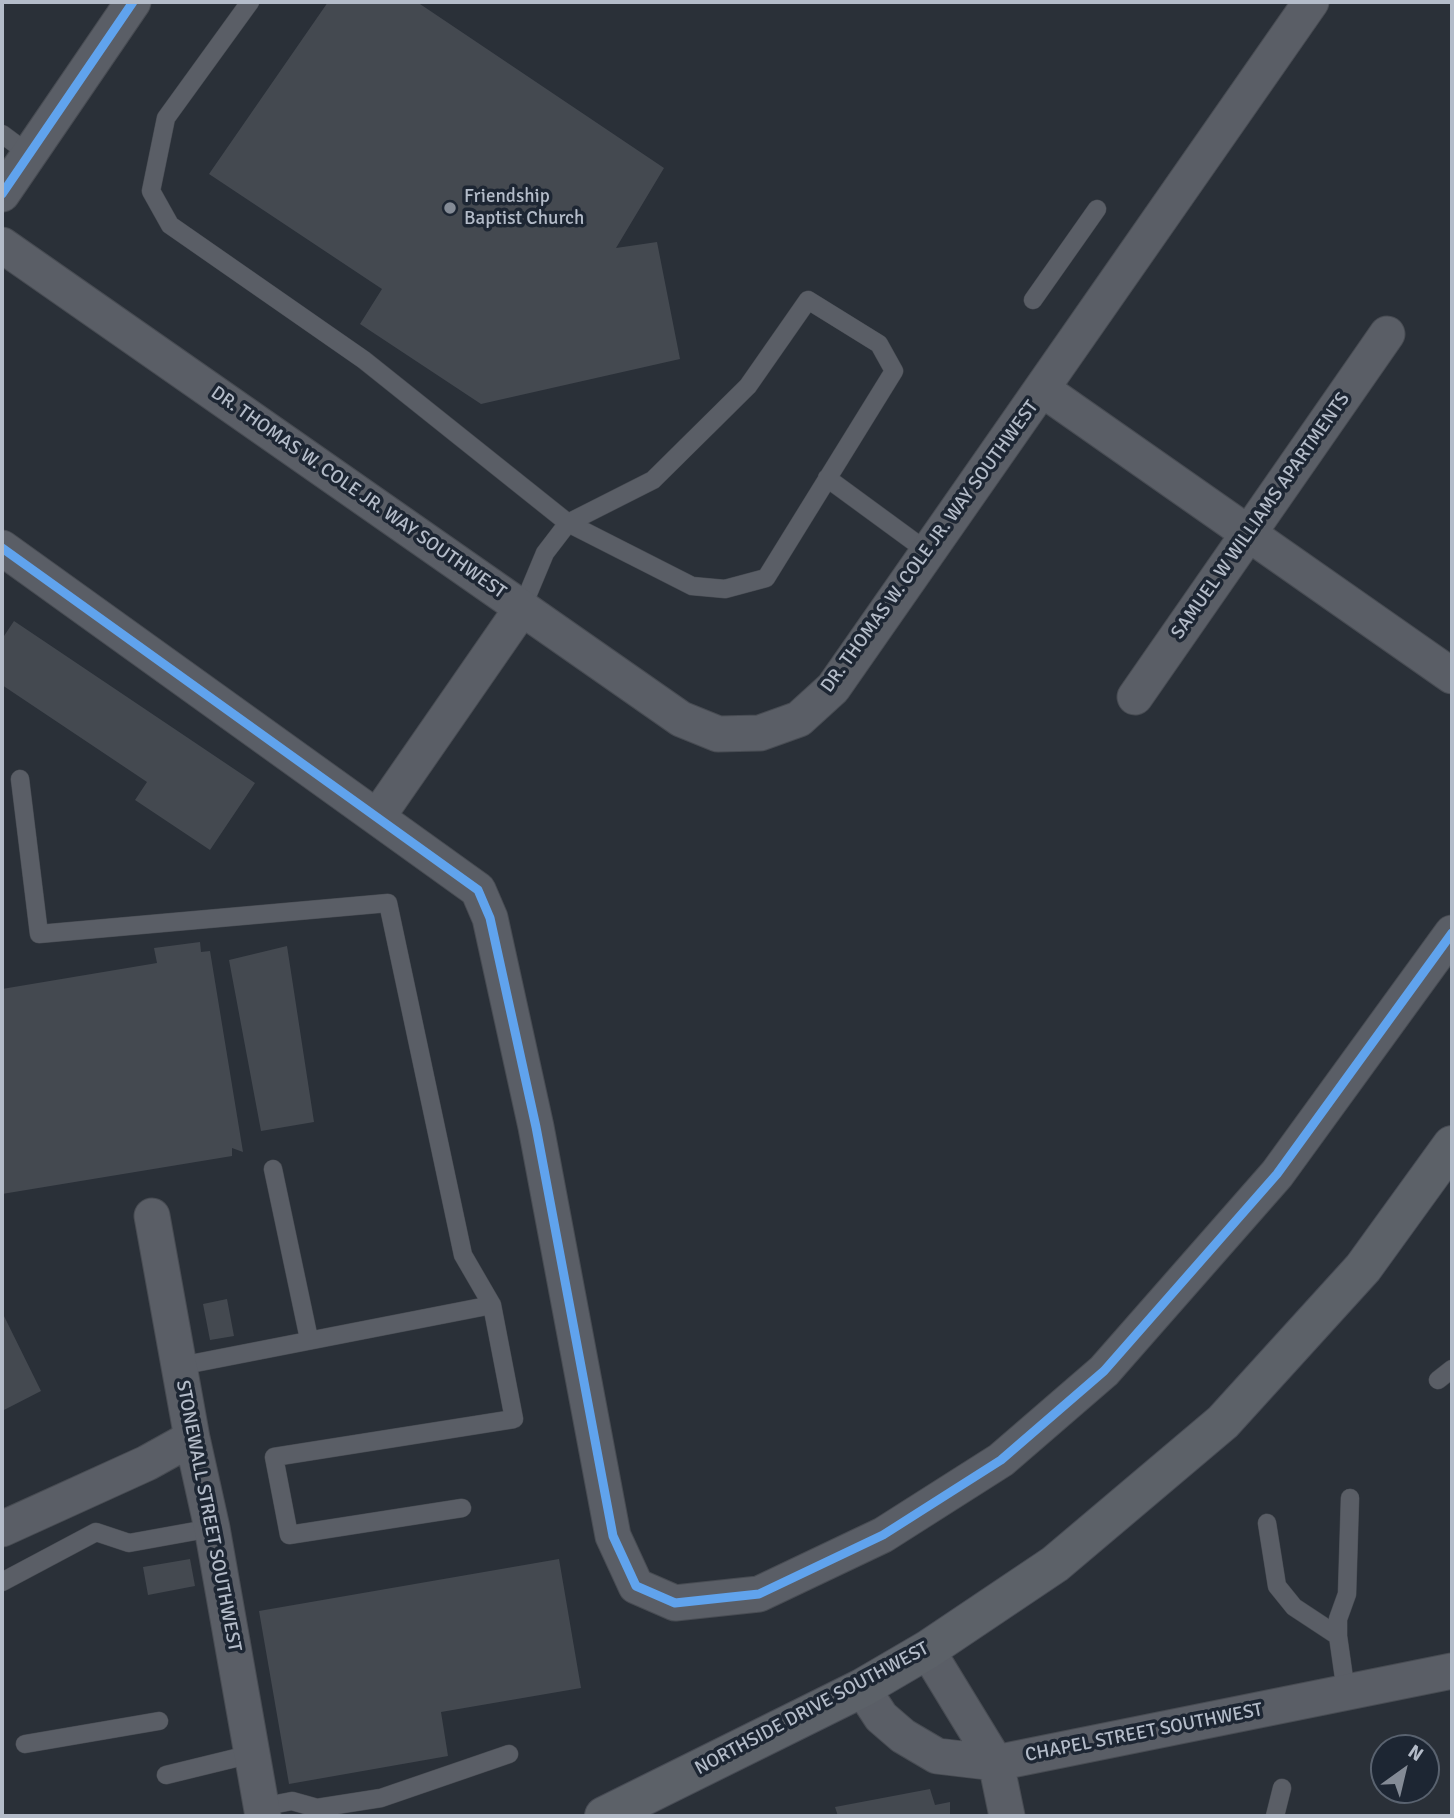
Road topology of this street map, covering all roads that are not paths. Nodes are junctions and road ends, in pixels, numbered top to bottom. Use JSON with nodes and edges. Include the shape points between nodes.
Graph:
{"nodes":[{"id":1,"x":132,"y":2,"type":"edge"},
{"id":2,"x":250,"y":2,"type":"edge"},
{"id":3,"x":1311,"y":2,"type":"edge"},
{"id":4,"x":16,"y":144,"type":"edge"},
{"id":5,"x":2,"y":194,"type":"edge"},
{"id":6,"x":1097,"y":209,"type":"dead end"},
{"id":7,"x":2,"y":245,"type":"edge"},
{"id":8,"x":1033,"y":300,"type":"dead end"},
{"id":9,"x":1387,"y":334,"type":"dead end"},
{"id":10,"x":1042,"y":389,"type":"junction"},
{"id":11,"x":827,"y":478,"type":"junction"},
{"id":12,"x":568,"y":523,"type":"junction"},
{"id":13,"x":1248,"y":535,"type":"junction"},
{"id":14,"x":2,"y":548,"type":"edge"},
{"id":15,"x":928,"y":552,"type":"junction"},
{"id":16,"x":522,"y":608,"type":"junction"},
{"id":17,"x":1452,"y":676,"type":"edge"},
{"id":18,"x":1135,"y":697,"type":"dead end"},
{"id":19,"x":20,"y":779,"type":"dead end"},
{"id":20,"x":378,"y":816,"type":"junction"},
{"id":21,"x":1452,"y":933,"type":"edge"},
{"id":22,"x":1452,"y":1145,"type":"edge"},
{"id":23,"x":273,"y":1169,"type":"dead end"},
{"id":24,"x":152,"y":1216,"type":"dead end"},
{"id":25,"x":492,"y":1305,"type":"junction"},
{"id":26,"x":309,"y":1339,"type":"junction"},
{"id":27,"x":180,"y":1366,"type":"junction"},
{"id":28,"x":192,"y":1438,"type":"junction"},
{"id":29,"x":1350,"y":1498,"type":"dead end"},
{"id":30,"x":462,"y":1508,"type":"dead end"},
{"id":31,"x":1267,"y":1523,"type":"dead end"},
{"id":32,"x":212,"y":1528,"type":"junction"},
{"id":33,"x":2,"y":1529,"type":"edge"},
{"id":34,"x":2,"y":1582,"type":"edge"},
{"id":35,"x":1338,"y":1636,"type":"junction"},
{"id":36,"x":928,"y":1650,"type":"junction"},
{"id":37,"x":1452,"y":1671,"type":"edge"},
{"id":38,"x":862,"y":1688,"type":"junction"},
{"id":39,"x":1346,"y":1692,"type":"junction"},
{"id":40,"x":159,"y":1721,"type":"dead end"},
{"id":41,"x":25,"y":1744,"type":"dead end"},
{"id":42,"x":252,"y":1754,"type":"junction"},
{"id":43,"x":509,"y":1754,"type":"dead end"},
{"id":44,"x":996,"y":1763,"type":"junction"},
{"id":45,"x":166,"y":1775,"type":"dead end"},
{"id":46,"x":1282,"y":1788,"type":"dead end"},
{"id":47,"x":262,"y":1812,"type":"edge"},
{"id":48,"x":604,"y":1816,"type":"edge"},
{"id":49,"x":1007,"y":1816,"type":"edge"},
{"id":50,"x":1275,"y":1816,"type":"edge"}],
"edges":[{"from":1,"to":4,"type":"street"},
{"from":2,"to":12,"type":"lane","via":[[166,118],[151,191],[170,225],[364,360]]},
{"from":3,"to":10,"type":"street","name":"DR. THOMAS W. COLE JR. WAY SOUTHWEST"},
{"from":4,"to":5,"type":"street"},
{"from":6,"to":8,"type":"lane"},
{"from":7,"to":16,"type":"street","name":"DR. THOMAS W. COLE JR. WAY SOUTHWEST"},
{"from":9,"to":13,"type":"street","name":"SAMUEL W WILLIAMS APARTMENTS"},
{"from":10,"to":13,"type":"street"},
{"from":10,"to":15,"type":"street","name":"DR. THOMAS W. COLE JR. WAY SOUTHWEST"},
{"from":11,"to":12,"type":"lane","via":[[766,578],[725,589],[692,586]]},
{"from":11,"to":12,"type":"lane","via":[[894,371],[879,344],[808,300],[748,386],[653,480]]},
{"from":11,"to":15,"type":"lane"},
{"from":12,"to":16,"type":"lane","via":[[545,553]]},
{"from":13,"to":17,"type":"street"},
{"from":13,"to":18,"type":"street","name":"SAMUEL W WILLIAMS APARTMENTS"},
{"from":14,"to":20,"type":"street"},
{"from":15,"to":16,"type":"street","name":"DR. THOMAS W. COLE JR. WAY SOUTHWEST","via":[[833,688],[799,719],[760,733],[718,734],[681,719]]},
{"from":16,"to":20,"type":"street"},
{"from":19,"to":25,"type":"lane","via":[[39,934],[388,903],[463,1255]]},
{"from":20,"to":21,"type":"street","via":[[478,890],[489,918],[536,1127],[613,1536],[636,1586],[675,1604],[758,1594],[883,1535],[1001,1460],[1104,1371],[1224,1236],[1277,1174]]},
{"from":22,"to":36,"type":"main road","name":"NORTHSIDE DRIVE SOUTHWEST","via":[[1363,1268],[1223,1422],[1055,1564]]},
{"from":23,"to":26,"type":"lane"},
{"from":24,"to":27,"type":"street","name":"STONEWALL STREET SOUTHWEST"},
{"from":25,"to":26,"type":"lane"},
{"from":25,"to":30,"type":"lane","via":[[514,1419],[274,1457],[289,1535]]},
{"from":26,"to":27,"type":"lane"},
{"from":27,"to":28,"type":"street","name":"STONEWALL STREET SOUTHWEST"},
{"from":28,"to":32,"type":"street","name":"STONEWALL STREET SOUTHWEST"},
{"from":28,"to":33,"type":"street"},
{"from":29,"to":35,"type":"lane","via":[[1347,1594],[1338,1619]]},
{"from":31,"to":35,"type":"lane","via":[[1277,1586],[1294,1607]]},
{"from":32,"to":34,"type":"lane","via":[[129,1543],[96,1532]]},
{"from":32,"to":42,"type":"street","name":"STONEWALL STREET SOUTHWEST"},
{"from":35,"to":39,"type":"lane"},
{"from":36,"to":38,"type":"main road","name":"NORTHSIDE DRIVE SOUTHWEST"},
{"from":36,"to":44,"type":"street"},
{"from":37,"to":39,"type":"street","name":"CHAPEL STREET SOUTHWEST"},
{"from":38,"to":44,"type":"street","name":"CHAPEL STREET SOUTHWEST","via":[[881,1717],[937,1756]]},
{"from":38,"to":48,"type":"main road","name":"NORTHSIDE DRIVE SOUTHWEST"},
{"from":39,"to":44,"type":"street","name":"CHAPEL STREET SOUTHWEST"},
{"from":40,"to":41,"type":"lane"},
{"from":42,"to":45,"type":"lane"},
{"from":42,"to":47,"type":"street","name":"STONEWALL STREET SOUTHWEST"},
{"from":43,"to":47,"type":"lane","via":[[381,1798],[317,1808],[292,1801]]},
{"from":44,"to":49,"type":"street"},
{"from":46,"to":50,"type":"lane"}]}
